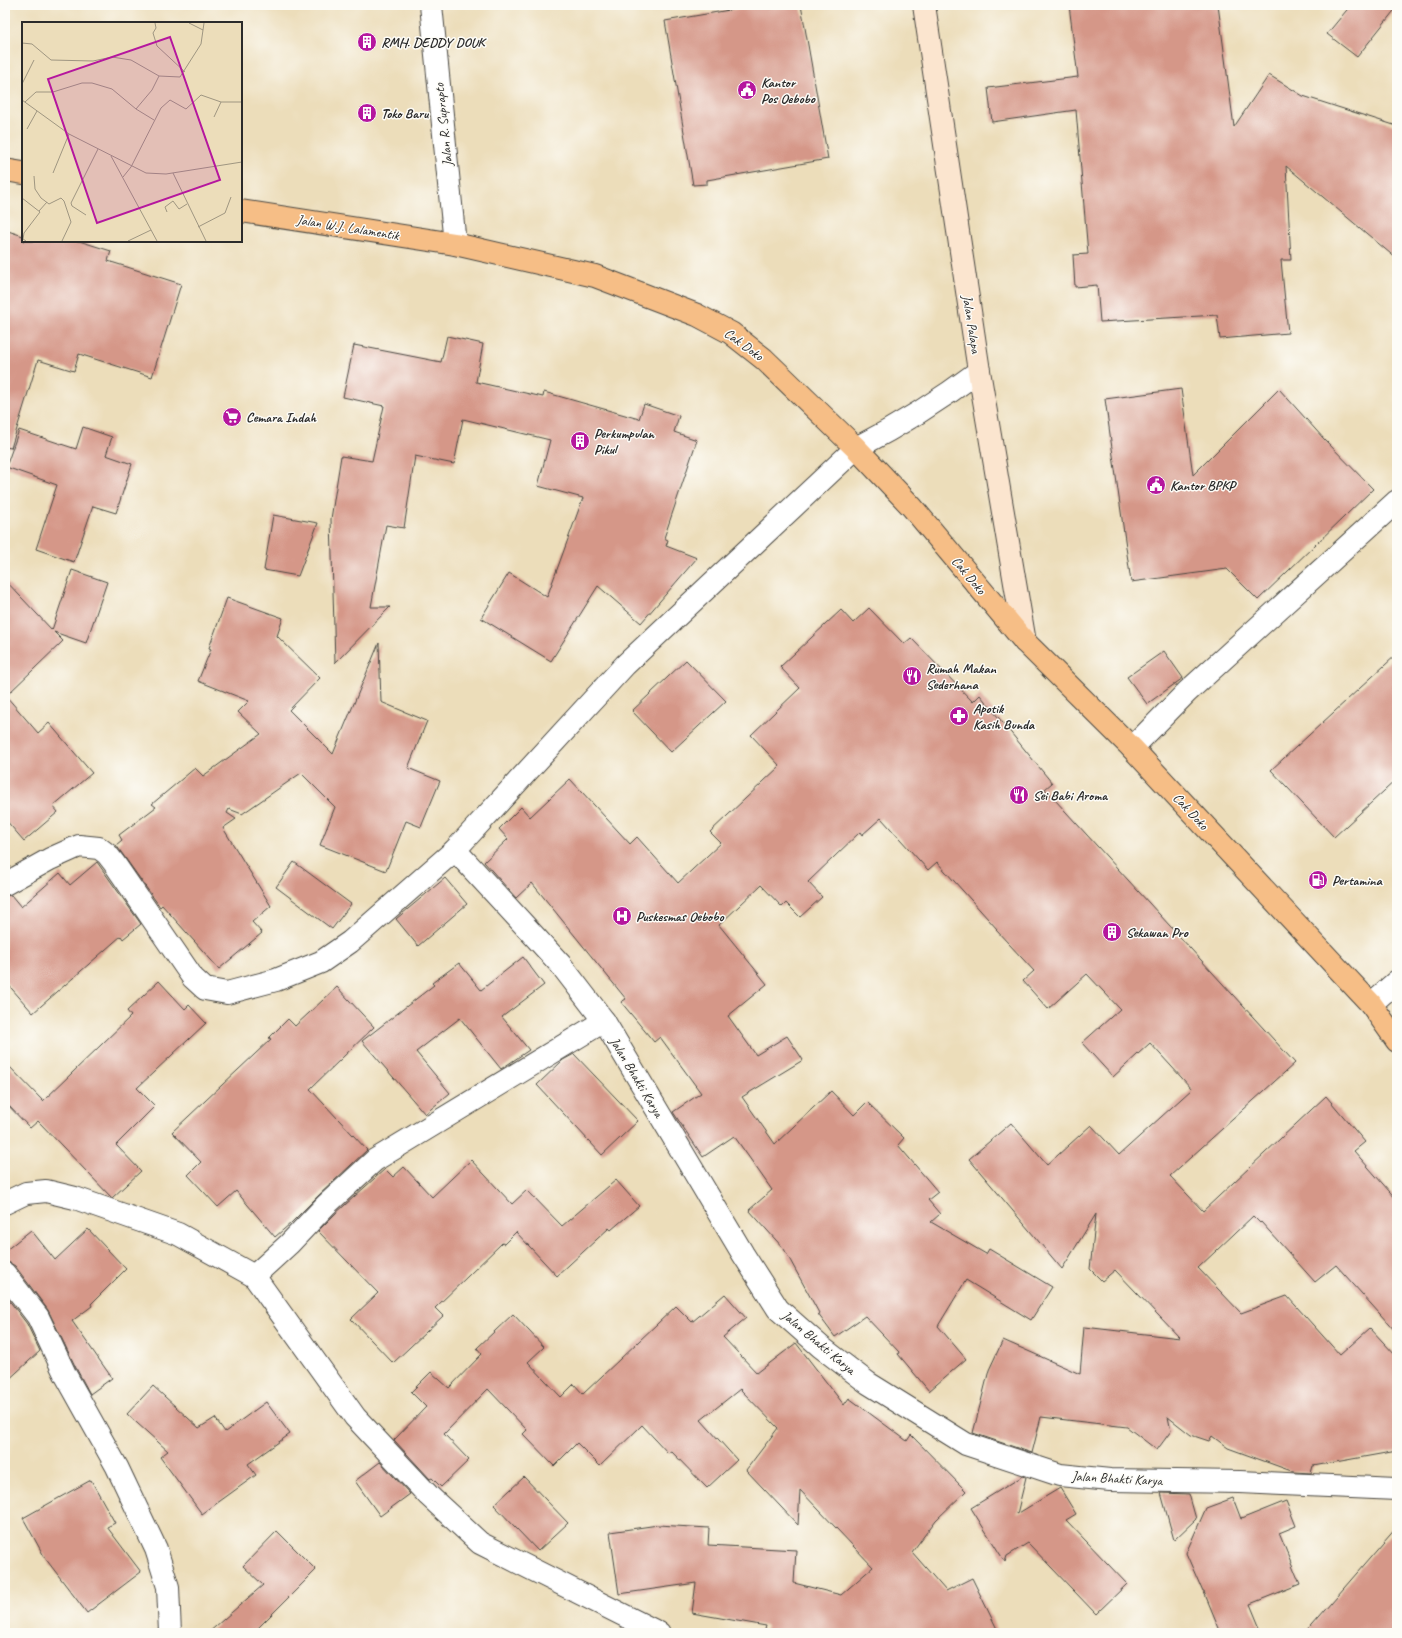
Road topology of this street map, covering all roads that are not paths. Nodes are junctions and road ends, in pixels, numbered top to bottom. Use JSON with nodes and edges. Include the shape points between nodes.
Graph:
{"nodes":[{"id":1,"x":431,"y":5,"type":"edge"},
{"id":2,"x":924,"y":5,"type":"edge"},
{"id":3,"x":5,"y":170,"type":"edge"},
{"id":4,"x":22,"y":173,"type":"edge"},
{"id":5,"x":242,"y":211,"type":"edge"},
{"id":6,"x":455,"y":244,"type":"junction"},
{"id":7,"x":979,"y":371,"type":"junction"},
{"id":8,"x":856,"y":448,"type":"junction"},
{"id":9,"x":1397,"y":501,"type":"edge"},
{"id":10,"x":1025,"y":642,"type":"junction"},
{"id":11,"x":1132,"y":748,"type":"junction"},
{"id":12,"x":455,"y":850,"type":"junction"},
{"id":13,"x":5,"y":884,"type":"edge"},
{"id":14,"x":1397,"y":981,"type":"edge"},
{"id":15,"x":1371,"y":1004,"type":"junction"},
{"id":16,"x":604,"y":1021,"type":"junction"},
{"id":17,"x":1397,"y":1041,"type":"edge"},
{"id":18,"x":5,"y":1203,"type":"edge"},
{"id":19,"x":5,"y":1274,"type":"edge"},
{"id":20,"x":254,"y":1276,"type":"junction"},
{"id":21,"x":1397,"y":1489,"type":"edge"},
{"id":22,"x":170,"y":1633,"type":"edge"},
{"id":23,"x":659,"y":1633,"type":"edge"}],
"edges":[{"from":1,"to":6,"type":"street","name":"Jalan R. Suprapto"},
{"from":2,"to":7,"type":"main road","name":"Jalan Palapa"},
{"from":3,"to":4,"type":"main road"},
{"from":5,"to":6,"type":"main road","name":"Jalan W.J. Lalamentik"},
{"from":6,"to":8,"type":"main road","name":"Cak Doko","via":[[595,276],[697,315],[731,332],[764,359]]},
{"from":7,"to":8,"type":"street","via":[[917,414]]},
{"from":7,"to":10,"type":"main road","name":"Jalan Palapa"},
{"from":8,"to":10,"type":"main road","name":"Cak Doko","via":[[912,507]]},
{"from":8,"to":12,"type":"street","via":[[626,665]]},
{"from":9,"to":11,"type":"street","via":[[1187,692]]},
{"from":10,"to":11,"type":"main road","name":"Cak Doko"},
{"from":11,"to":15,"type":"main road","name":"Cak Doko"},
{"from":12,"to":13,"type":"street","via":[[350,942],[322,962],[276,980],[227,993],[205,989],[193,978],[114,863],[99,848],[79,846],[50,858]]},
{"from":12,"to":16,"type":"street","name":"Jalan Bhakti Karya","via":[[561,965]]},
{"from":14,"to":15,"type":"street"},
{"from":15,"to":17,"type":"main road","name":"Cak Doko"},
{"from":16,"to":20,"type":"street","via":[[375,1160]]},
{"from":16,"to":21,"type":"street","name":"Jalan Bhakti Karya","via":[[778,1309],[821,1347],[868,1383],[966,1444],[1060,1475],[1110,1480],[1240,1482]]},
{"from":18,"to":20,"type":"street","via":[[26,1193],[46,1191],[75,1198],[178,1234]]},
{"from":19,"to":22,"type":"street","via":[[38,1317],[65,1374],[117,1467],[156,1549],[168,1587]]},
{"from":20,"to":23,"type":"street","via":[[355,1417],[429,1496],[480,1543]]}]}
